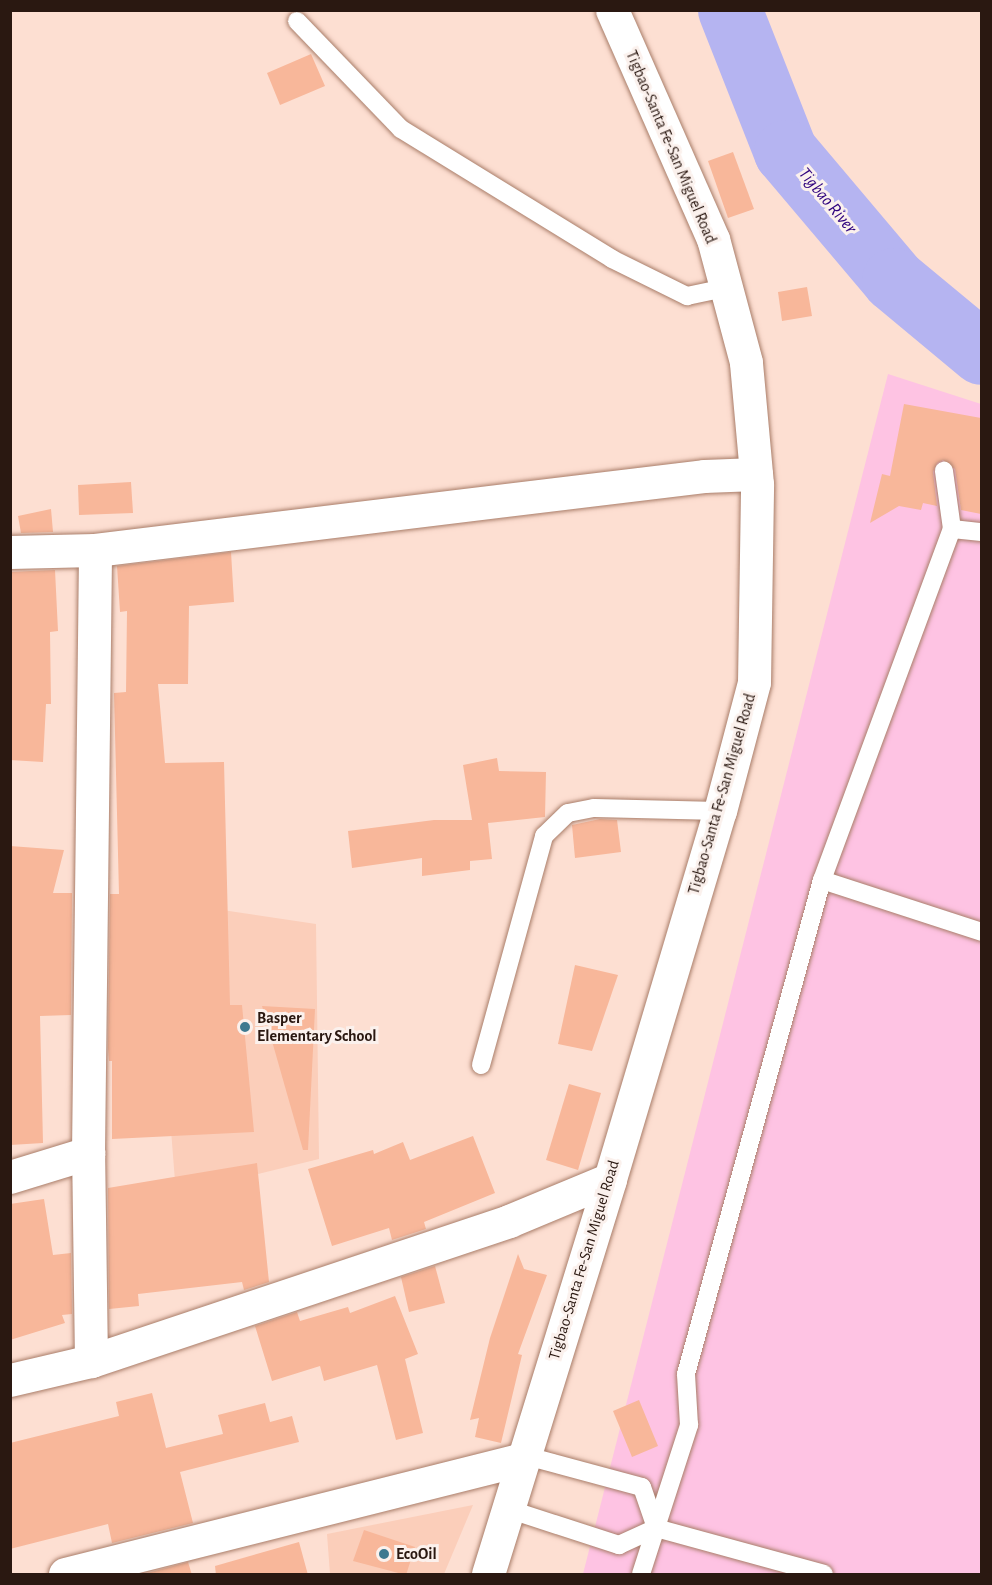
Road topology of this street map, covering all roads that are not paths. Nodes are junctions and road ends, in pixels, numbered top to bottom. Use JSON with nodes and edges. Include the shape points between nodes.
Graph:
{"nodes":[{"id":1,"x":612,"y":10,"type":"edge"},
{"id":2,"x":297,"y":21,"type":"dead end"},
{"id":3,"x":726,"y":288,"type":"junction"},
{"id":4,"x":944,"y":471,"type":"dead end"},
{"id":5,"x":756,"y":474,"type":"junction"},
{"id":6,"x":952,"y":529,"type":"junction"},
{"id":7,"x":981,"y":532,"type":"edge"},
{"id":8,"x":95,"y":550,"type":"junction"},
{"id":9,"x":10,"y":552,"type":"edge"},
{"id":10,"x":720,"y":812,"type":"junction"},
{"id":11,"x":822,"y":880,"type":"junction"},
{"id":12,"x":981,"y":932,"type":"edge"},
{"id":13,"x":481,"y":1065,"type":"dead end"},
{"id":14,"x":88,"y":1153,"type":"junction"},
{"id":15,"x":10,"y":1177,"type":"edge"},
{"id":16,"x":610,"y":1179,"type":"junction"},
{"id":17,"x":91,"y":1361,"type":"junction"},
{"id":18,"x":10,"y":1380,"type":"edge"},
{"id":19,"x":523,"y":1457,"type":"junction"},
{"id":20,"x":508,"y":1509,"type":"junction"},
{"id":21,"x":656,"y":1528,"type":"junction"},
{"id":22,"x":65,"y":1575,"type":"edge"},
{"id":23,"x":488,"y":1575,"type":"edge"},
{"id":24,"x":641,"y":1575,"type":"edge"},
{"id":25,"x":824,"y":1575,"type":"edge"}],
"edges":[{"from":1,"to":3,"type":"street","name":"Tigbao-Santa Fe-San Miguel Road","via":[[713,239]]},
{"from":2,"to":3,"type":"lane","via":[[353,83],[411,135],[612,259],[687,297]]},
{"from":3,"to":5,"type":"street","name":"Tigbao-Santa Fe-San Miguel Road","via":[[746,362]]},
{"from":4,"to":6,"type":"lane"},
{"from":5,"to":8,"type":"street","via":[[704,476]]},
{"from":5,"to":10,"type":"street","name":"Tigbao-Santa Fe-San Miguel Road","via":[[754,682]]},
{"from":6,"to":7,"type":"lane"},
{"from":6,"to":11,"type":"lane"},
{"from":8,"to":9,"type":"street"},
{"from":8,"to":14,"type":"street"},
{"from":10,"to":13,"type":"lane","via":[[594,808],[568,813],[544,836]]},
{"from":10,"to":16,"type":"street","name":"Tigbao-Santa Fe-San Miguel Road"},
{"from":11,"to":12,"type":"lane"},
{"from":11,"to":21,"type":"lane","via":[[686,1374],[689,1425]]},
{"from":14,"to":15,"type":"street"},
{"from":14,"to":17,"type":"street"},
{"from":16,"to":17,"type":"street","via":[[509,1221]]},
{"from":16,"to":19,"type":"street","name":"Tigbao-Santa Fe-San Miguel Road"},
{"from":17,"to":18,"type":"street"},
{"from":19,"to":20,"type":"street","name":"Tigbao-Santa Fe-San Miguel Road"},
{"from":19,"to":21,"type":"lane","via":[[642,1487]]},
{"from":19,"to":22,"type":"street"},
{"from":20,"to":21,"type":"lane","via":[[619,1545]]},
{"from":20,"to":23,"type":"street","name":"Tigbao-Santa Fe-San Miguel Road"},
{"from":21,"to":24,"type":"lane"},
{"from":21,"to":25,"type":"lane"}]}
